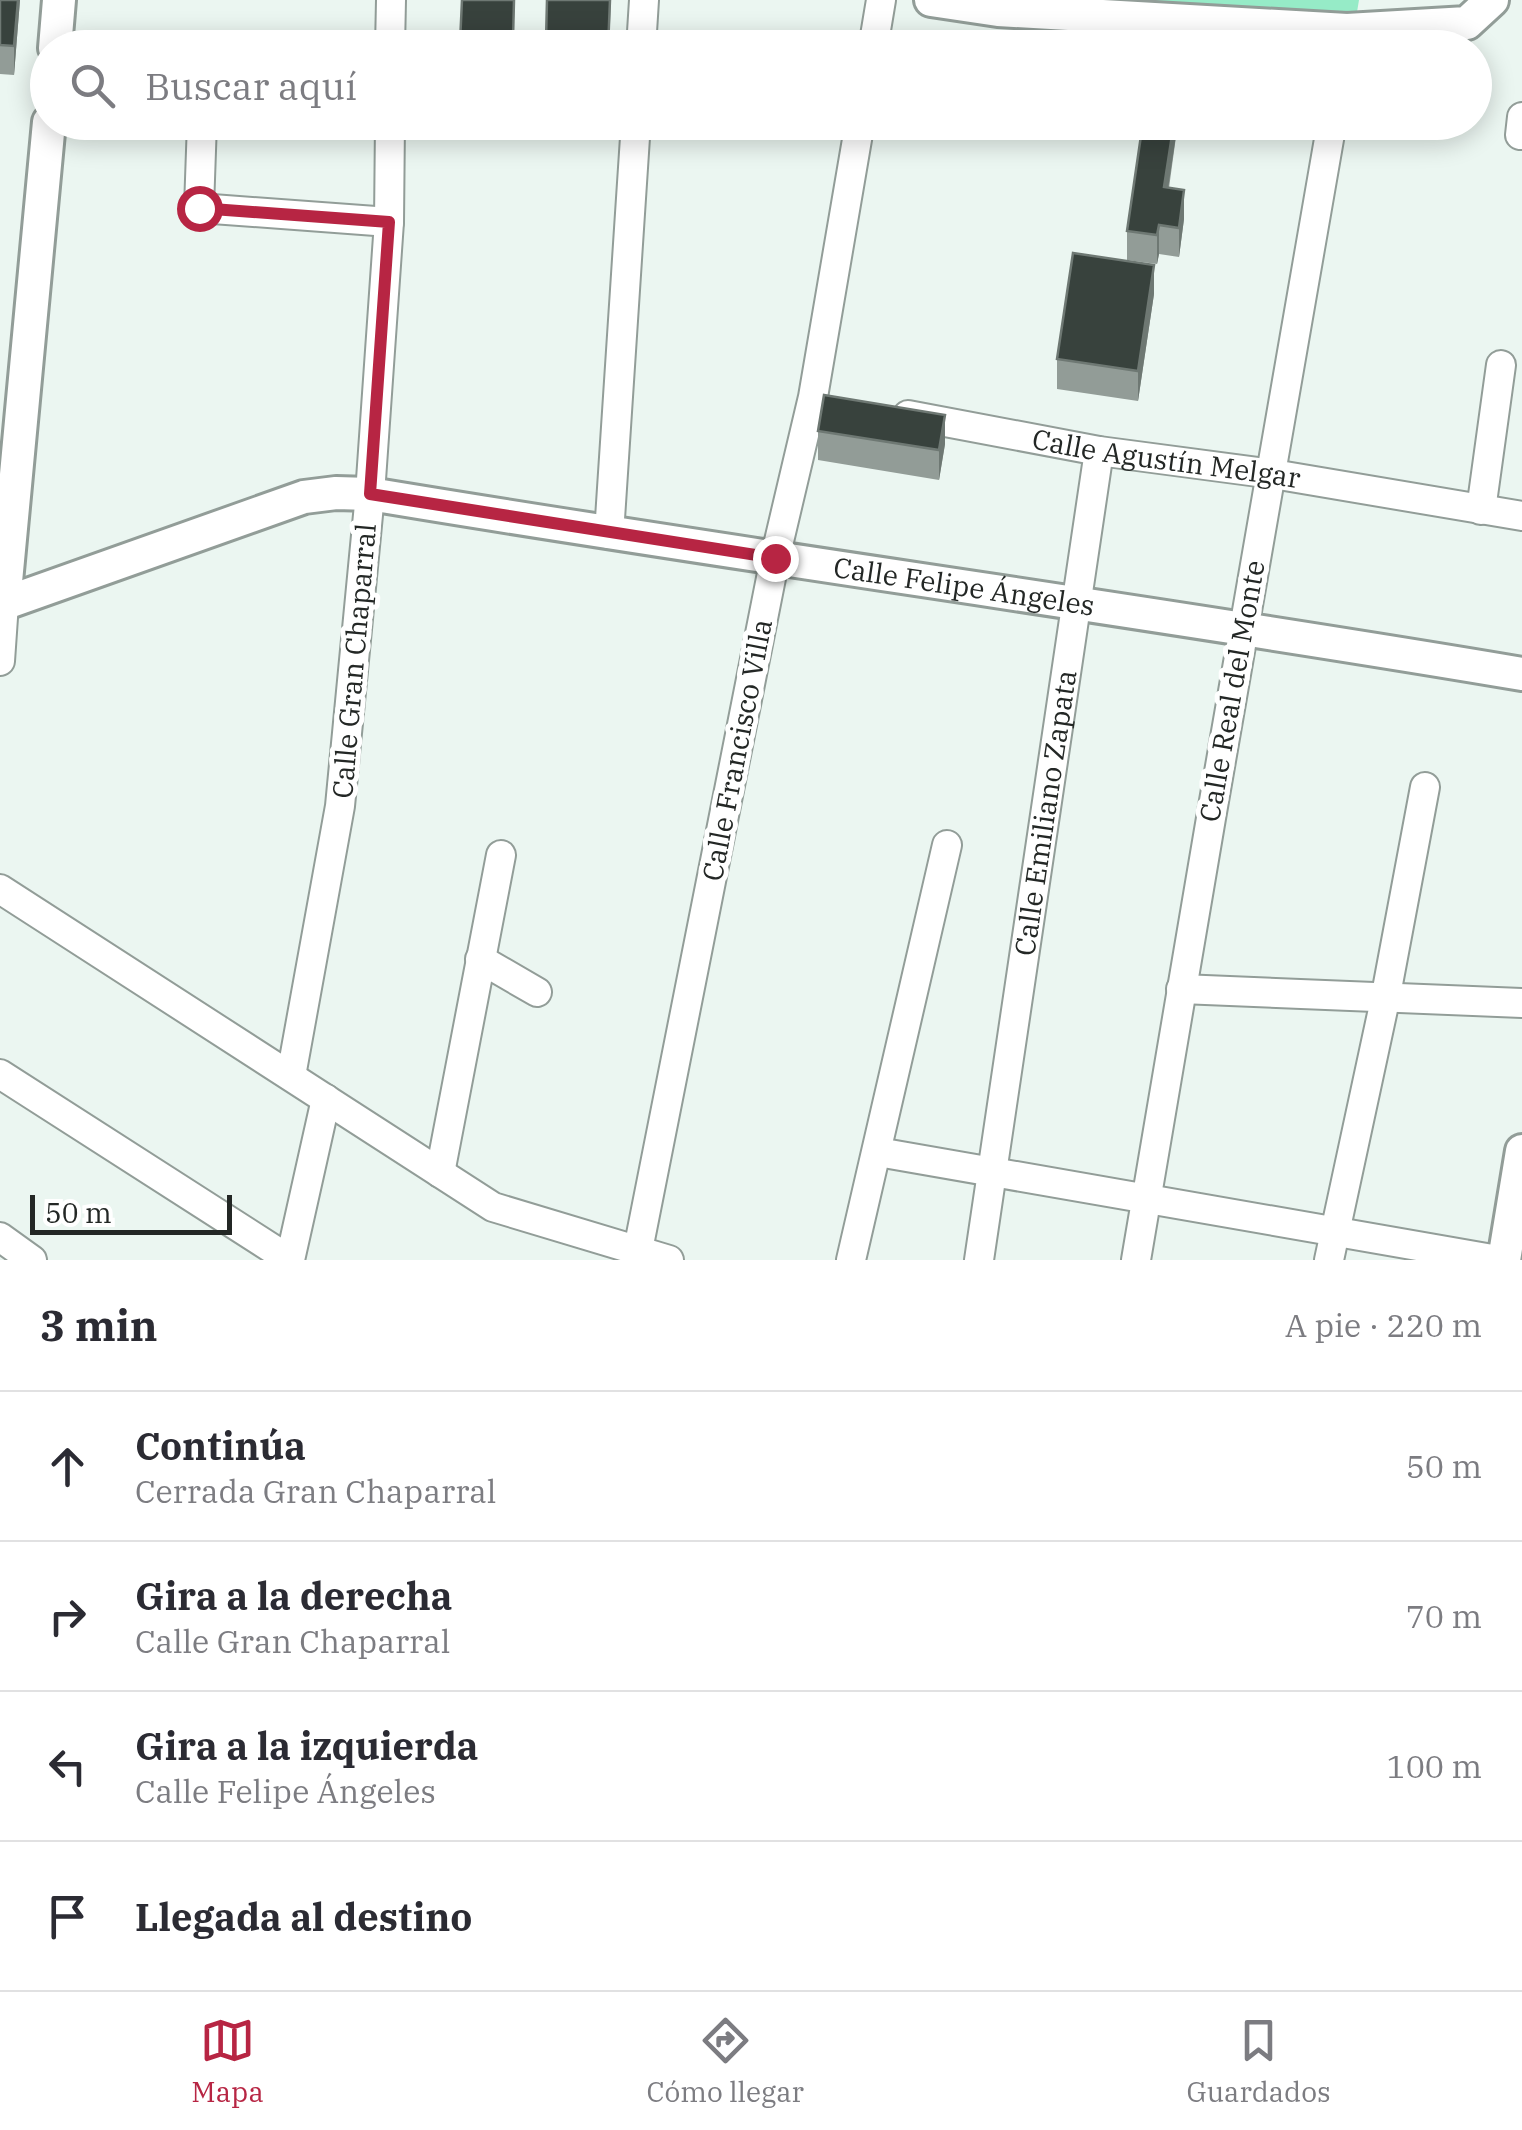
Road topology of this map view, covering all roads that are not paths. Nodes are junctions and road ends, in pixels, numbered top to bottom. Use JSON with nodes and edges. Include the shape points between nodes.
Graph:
{"nodes":[{"id":1,"x":59,"y":0,"type":"edge"},
{"id":2,"x":391,"y":0,"type":"edge"},
{"id":3,"x":644,"y":0,"type":"edge"},
{"id":4,"x":881,"y":0,"type":"edge"},
{"id":5,"x":931,"y":0,"type":"edge"},
{"id":6,"x":1492,"y":0,"type":"edge"},
{"id":7,"x":56,"y":30,"type":"edge"},
{"id":8,"x":390,"y":30,"type":"edge"},
{"id":9,"x":642,"y":30,"type":"edge"},
{"id":10,"x":876,"y":30,"type":"edge"},
{"id":11,"x":1238,"y":30,"type":"edge"},
{"id":12,"x":1415,"y":30,"type":"edge"},
{"id":13,"x":47,"y":140,"type":"edge"},
{"id":14,"x":201,"y":140,"type":"edge"},
{"id":15,"x":390,"y":140,"type":"edge"},
{"id":16,"x":635,"y":140,"type":"edge"},
{"id":17,"x":858,"y":140,"type":"edge"},
{"id":18,"x":1329,"y":140,"type":"edge"},
{"id":19,"x":389,"y":222,"type":"junction"},
{"id":20,"x":1501,"y":365,"type":"dead end"},
{"id":21,"x":889,"y":411,"type":"edge"},
{"id":22,"x":1099,"y":452,"type":"junction"},
{"id":23,"x":1272,"y":474,"type":"junction"},
{"id":24,"x":370,"y":494,"type":"junction"},
{"id":25,"x":1482,"y":510,"type":"junction"},
{"id":26,"x":1522,"y":516,"type":"edge"},
{"id":27,"x":609,"y":534,"type":"junction"},
{"id":28,"x":775,"y":558,"type":"junction"},
{"id":29,"x":2,"y":604,"type":"edge"},
{"id":30,"x":1075,"y":606,"type":"junction"},
{"id":31,"x":1242,"y":626,"type":"junction"},
{"id":32,"x":0,"y":661,"type":"edge"},
{"id":33,"x":1522,"y":674,"type":"edge"},
{"id":34,"x":1424,"y":787,"type":"dead end"},
{"id":35,"x":947,"y":845,"type":"dead end"},
{"id":36,"x":501,"y":856,"type":"dead end"},
{"id":37,"x":0,"y":888,"type":"edge"},
{"id":38,"x":480,"y":959,"type":"junction"},
{"id":39,"x":1180,"y":989,"type":"junction"},
{"id":40,"x":538,"y":992,"type":"dead end"},
{"id":41,"x":1385,"y":1000,"type":"junction"},
{"id":42,"x":1522,"y":1003,"type":"edge"},
{"id":43,"x":0,"y":1074,"type":"edge"},
{"id":44,"x":291,"y":1076,"type":"junction"},
{"id":45,"x":326,"y":1099,"type":"junction"},
{"id":46,"x":1522,"y":1151,"type":"edge"},
{"id":47,"x":878,"y":1152,"type":"junction"},
{"id":48,"x":994,"y":1172,"type":"junction"},
{"id":49,"x":440,"y":1173,"type":"junction"},
{"id":50,"x":1146,"y":1198,"type":"junction"},
{"id":51,"x":1334,"y":1231,"type":"junction"},
{"id":52,"x":0,"y":1237,"type":"edge"},
{"id":53,"x":637,"y":1255,"type":"edge"},
{"id":54,"x":32,"y":1260,"type":"edge"},
{"id":55,"x":290,"y":1260,"type":"edge"},
{"id":56,"x":669,"y":1260,"type":"edge"},
{"id":57,"x":851,"y":1260,"type":"edge"},
{"id":58,"x":979,"y":1260,"type":"edge"},
{"id":59,"x":1136,"y":1260,"type":"edge"},
{"id":60,"x":1329,"y":1260,"type":"edge"},
{"id":61,"x":1501,"y":1260,"type":"edge"}],
"edges":[{"from":1,"to":7,"type":"street"},
{"from":2,"to":8,"type":"street"},
{"from":3,"to":9,"type":"street"},
{"from":4,"to":10,"type":"street"},
{"from":5,"to":11,"type":"street"},
{"from":6,"to":12,"type":"street","via":[[1468,23]]},
{"from":13,"to":29,"type":"street"},
{"from":14,"to":19,"type":"street","via":[[199,208]]},
{"from":15,"to":19,"type":"street","name":"Calle Gran Chaparral"},
{"from":16,"to":27,"type":"street"},
{"from":17,"to":28,"type":"street","name":"Calle Francisco Villa","via":[[822,398]]},
{"from":18,"to":23,"type":"street","name":"Calle Real del Monte"},
{"from":19,"to":24,"type":"street","name":"Calle Gran Chaparral"},
{"from":20,"to":25,"type":"street"},
{"from":21,"to":22,"type":"street","name":"Calle Agustín Melgar"},
{"from":22,"to":23,"type":"street","name":"Calle Agustín Melgar"},
{"from":22,"to":30,"type":"street","name":"Calle Emiliano Zapata"},
{"from":23,"to":25,"type":"street","name":"Calle Agustín Melgar"},
{"from":23,"to":31,"type":"street","name":"Calle Real del Monte"},
{"from":24,"to":27,"type":"street","name":"Calle Felipe Ángeles"},
{"from":24,"to":29,"type":"street","name":"Calle Felipe Ángeles","via":[[304,498]]},
{"from":24,"to":44,"type":"street","name":"Calle Gran Chaparral","via":[[340,806]]},
{"from":25,"to":26,"type":"street","name":"Calle Agustín Melgar"},
{"from":27,"to":28,"type":"street","name":"Calle Felipe Ángeles"},
{"from":28,"to":30,"type":"street","name":"Calle Felipe Ángeles"},
{"from":28,"to":53,"type":"street","name":"Calle Francisco Villa"},
{"from":29,"to":32,"type":"street"},
{"from":30,"to":31,"type":"street","name":"Calle Felipe Ángeles"},
{"from":30,"to":48,"type":"street","name":"Calle Emiliano Zapata"},
{"from":31,"to":33,"type":"street","name":"Calle Felipe Ángeles"},
{"from":31,"to":39,"type":"street","name":"Calle Real del Monte"},
{"from":34,"to":41,"type":"street"},
{"from":35,"to":47,"type":"street"},
{"from":36,"to":38,"type":"street"},
{"from":37,"to":44,"type":"street"},
{"from":38,"to":40,"type":"street"},
{"from":38,"to":49,"type":"street"},
{"from":39,"to":41,"type":"street"},
{"from":39,"to":50,"type":"street","name":"Calle Real del Monte"},
{"from":41,"to":42,"type":"street"},
{"from":41,"to":51,"type":"street"},
{"from":43,"to":55,"type":"street"},
{"from":44,"to":45,"type":"street"},
{"from":45,"to":49,"type":"street"},
{"from":45,"to":55,"type":"street"},
{"from":46,"to":61,"type":"street"},
{"from":47,"to":48,"type":"street"},
{"from":47,"to":57,"type":"street"},
{"from":48,"to":50,"type":"street"},
{"from":48,"to":58,"type":"street","name":"Calle Emiliano Zapata"},
{"from":49,"to":53,"type":"street","via":[[492,1207]]},
{"from":50,"to":51,"type":"street"},
{"from":50,"to":59,"type":"street","name":"Calle Real del Monte"},
{"from":51,"to":60,"type":"street"},
{"from":51,"to":61,"type":"street"},
{"from":52,"to":54,"type":"street"},
{"from":53,"to":56,"type":"street"}]}
